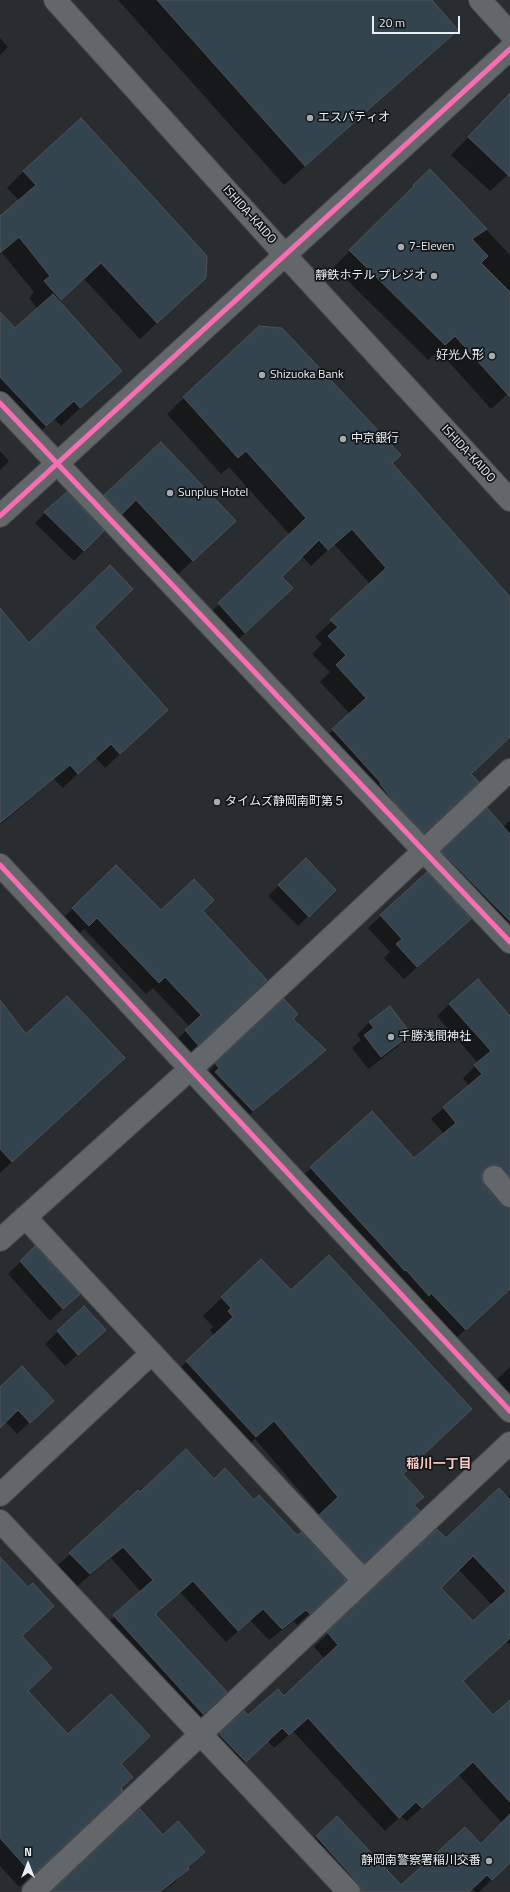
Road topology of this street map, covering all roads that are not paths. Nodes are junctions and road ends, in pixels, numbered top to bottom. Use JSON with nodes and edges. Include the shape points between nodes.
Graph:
{"nodes":[{"id":1,"x":55,"y":0,"type":"edge"},
{"id":2,"x":480,"y":0,"type":"edge"},
{"id":3,"x":510,"y":33,"type":"edge"},
{"id":4,"x":510,"y":49,"type":"edge"},
{"id":5,"x":285,"y":255,"type":"junction"},
{"id":6,"x":0,"y":403,"type":"edge"},
{"id":7,"x":57,"y":463,"type":"junction"},
{"id":8,"x":510,"y":500,"type":"edge"},
{"id":9,"x":0,"y":516,"type":"edge"},
{"id":10,"x":510,"y":770,"type":"edge"},
{"id":11,"x":425,"y":851,"type":"junction"},
{"id":12,"x":0,"y":865,"type":"edge"},
{"id":13,"x":510,"y":942,"type":"edge"},
{"id":14,"x":192,"y":1068,"type":"junction"},
{"id":15,"x":494,"y":1177,"type":"dead end"},
{"id":16,"x":510,"y":1196,"type":"edge"},
{"id":17,"x":25,"y":1217,"type":"junction"},
{"id":18,"x":0,"y":1240,"type":"edge"},
{"id":19,"x":152,"y":1353,"type":"junction"},
{"id":20,"x":510,"y":1411,"type":"edge"},
{"id":21,"x":510,"y":1443,"type":"edge"},
{"id":22,"x":0,"y":1495,"type":"edge"},
{"id":23,"x":0,"y":1521,"type":"edge"},
{"id":24,"x":363,"y":1580,"type":"junction"},
{"id":25,"x":202,"y":1735,"type":"junction"},
{"id":26,"x":33,"y":1892,"type":"edge"},
{"id":27,"x":349,"y":1892,"type":"edge"}],
"edges":[{"from":1,"to":5,"type":"street","name":"ISHIDA-KAIDO"},
{"from":2,"to":3,"type":"street"},
{"from":4,"to":5,"type":"street"},
{"from":5,"to":7,"type":"street"},
{"from":5,"to":8,"type":"street","name":"ISHIDA-KAIDO"},
{"from":6,"to":7,"type":"street"},
{"from":7,"to":9,"type":"street"},
{"from":7,"to":11,"type":"street"},
{"from":10,"to":11,"type":"street"},
{"from":11,"to":13,"type":"street"},
{"from":11,"to":14,"type":"street"},
{"from":12,"to":14,"type":"street"},
{"from":14,"to":17,"type":"street"},
{"from":14,"to":20,"type":"street"},
{"from":15,"to":16,"type":"street"},
{"from":17,"to":18,"type":"street"},
{"from":17,"to":19,"type":"street"},
{"from":19,"to":22,"type":"street"},
{"from":19,"to":24,"type":"street"},
{"from":21,"to":24,"type":"street"},
{"from":23,"to":25,"type":"street"},
{"from":24,"to":25,"type":"street"},
{"from":25,"to":26,"type":"street"},
{"from":25,"to":27,"type":"street"}]}
